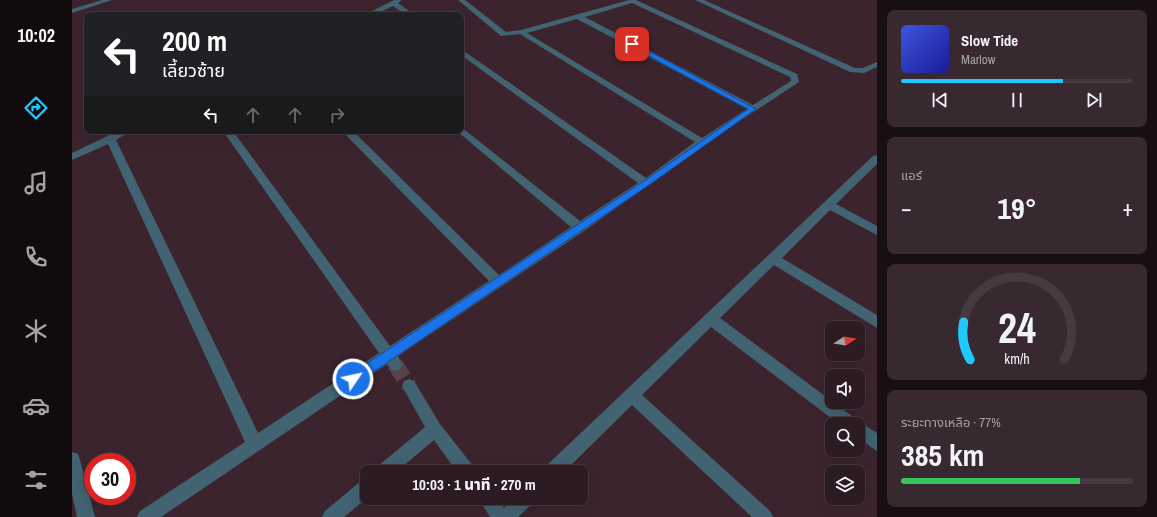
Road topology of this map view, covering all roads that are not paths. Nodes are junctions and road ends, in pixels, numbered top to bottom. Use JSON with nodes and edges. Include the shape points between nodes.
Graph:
{"nodes":[{"id":1,"x":109,"y":0,"type":"edge"},
{"id":2,"x":461,"y":0,"type":"edge"},
{"id":3,"x":698,"y":0,"type":"edge"},
{"id":4,"x":396,"y":1,"type":"edge"},
{"id":5,"x":72,"y":11,"type":"edge"},
{"id":6,"x":374,"y":12,"type":"edge"},
{"id":7,"x":408,"y":12,"type":"edge"},
{"id":8,"x":578,"y":16,"type":"junction"},
{"id":9,"x":521,"y":32,"type":"junction"},
{"id":10,"x":464,"y":53,"type":"edge"},
{"id":11,"x":877,"y":64,"type":"edge"},
{"id":12,"x":753,"y":109,"type":"junction"},
{"id":13,"x":464,"y":132,"type":"edge"},
{"id":14,"x":119,"y":134,"type":"edge"},
{"id":15,"x":230,"y":134,"type":"edge"},
{"id":16,"x":350,"y":134,"type":"edge"},
{"id":17,"x":110,"y":138,"type":"junction"},
{"id":18,"x":702,"y":142,"type":"junction"},
{"id":19,"x":72,"y":157,"type":"edge"},
{"id":20,"x":876,"y":161,"type":"edge"},
{"id":21,"x":646,"y":183,"type":"junction"},
{"id":22,"x":829,"y":205,"type":"junction"},
{"id":23,"x":580,"y":228,"type":"junction"},
{"id":24,"x":877,"y":231,"type":"edge"},
{"id":25,"x":774,"y":259,"type":"junction"},
{"id":26,"x":498,"y":282,"type":"junction"},
{"id":27,"x":711,"y":319,"type":"junction"},
{"id":28,"x":877,"y":322,"type":"edge"},
{"id":29,"x":392,"y":359,"type":"junction"},
{"id":30,"x":409,"y":386,"type":"tunnel mouth"},
{"id":31,"x":632,"y":395,"type":"junction"},
{"id":32,"x":842,"y":417,"type":"edge"},
{"id":33,"x":435,"y":429,"type":"junction"},
{"id":34,"x":865,"y":434,"type":"edge"},
{"id":35,"x":877,"y":443,"type":"edge"},
{"id":36,"x":254,"y":445,"type":"junction"},
{"id":37,"x":72,"y":460,"type":"edge"},
{"id":38,"x":392,"y":465,"type":"edge"},
{"id":39,"x":462,"y":465,"type":"edge"},
{"id":40,"x":559,"y":465,"type":"edge"},
{"id":41,"x":360,"y":493,"type":"edge"},
{"id":42,"x":491,"y":505,"type":"edge"},
{"id":43,"x":519,"y":505,"type":"edge"},
{"id":44,"x":86,"y":517,"type":"edge"},
{"id":45,"x":146,"y":517,"type":"edge"},
{"id":46,"x":331,"y":517,"type":"edge"},
{"id":47,"x":500,"y":517,"type":"edge"},
{"id":48,"x":506,"y":517,"type":"edge"},
{"id":49,"x":764,"y":517,"type":"edge"}],
"edges":[{"from":1,"to":5,"type":"street"},
{"from":2,"to":9,"type":"street","via":[[504,34]]},
{"from":3,"to":11,"type":"street","via":[[853,70],[864,71]]},
{"from":4,"to":6,"type":"street"},
{"from":4,"to":7,"type":"street"},
{"from":8,"to":9,"type":"street"},
{"from":8,"to":12,"type":"street"},
{"from":8,"to":12,"type":"street","via":[[633,1],[794,76],[795,82]]},
{"from":9,"to":18,"type":"street"},
{"from":10,"to":21,"type":"street"},
{"from":12,"to":18,"type":"street"},
{"from":13,"to":23,"type":"street"},
{"from":14,"to":17,"type":"street"},
{"from":15,"to":29,"type":"street"},
{"from":16,"to":26,"type":"street"},
{"from":17,"to":19,"type":"street"},
{"from":17,"to":36,"type":"street"},
{"from":18,"to":21,"type":"street"},
{"from":20,"to":22,"type":"street"},
{"from":21,"to":23,"type":"street"},
{"from":22,"to":24,"type":"street"},
{"from":22,"to":25,"type":"street"},
{"from":23,"to":26,"type":"street"},
{"from":25,"to":27,"type":"street"},
{"from":25,"to":28,"type":"street"},
{"from":26,"to":29,"type":"street"},
{"from":27,"to":31,"type":"street"},
{"from":27,"to":32,"type":"street"},
{"from":29,"to":36,"type":"street"},
{"from":30,"to":33,"type":"street"},
{"from":31,"to":40,"type":"street"},
{"from":31,"to":49,"type":"street"},
{"from":33,"to":38,"type":"street"},
{"from":33,"to":39,"type":"street"},
{"from":34,"to":35,"type":"street"},
{"from":36,"to":45,"type":"street"},
{"from":37,"to":44,"type":"street"},
{"from":41,"to":46,"type":"street"},
{"from":42,"to":47,"type":"street"},
{"from":43,"to":48,"type":"street"}]}
